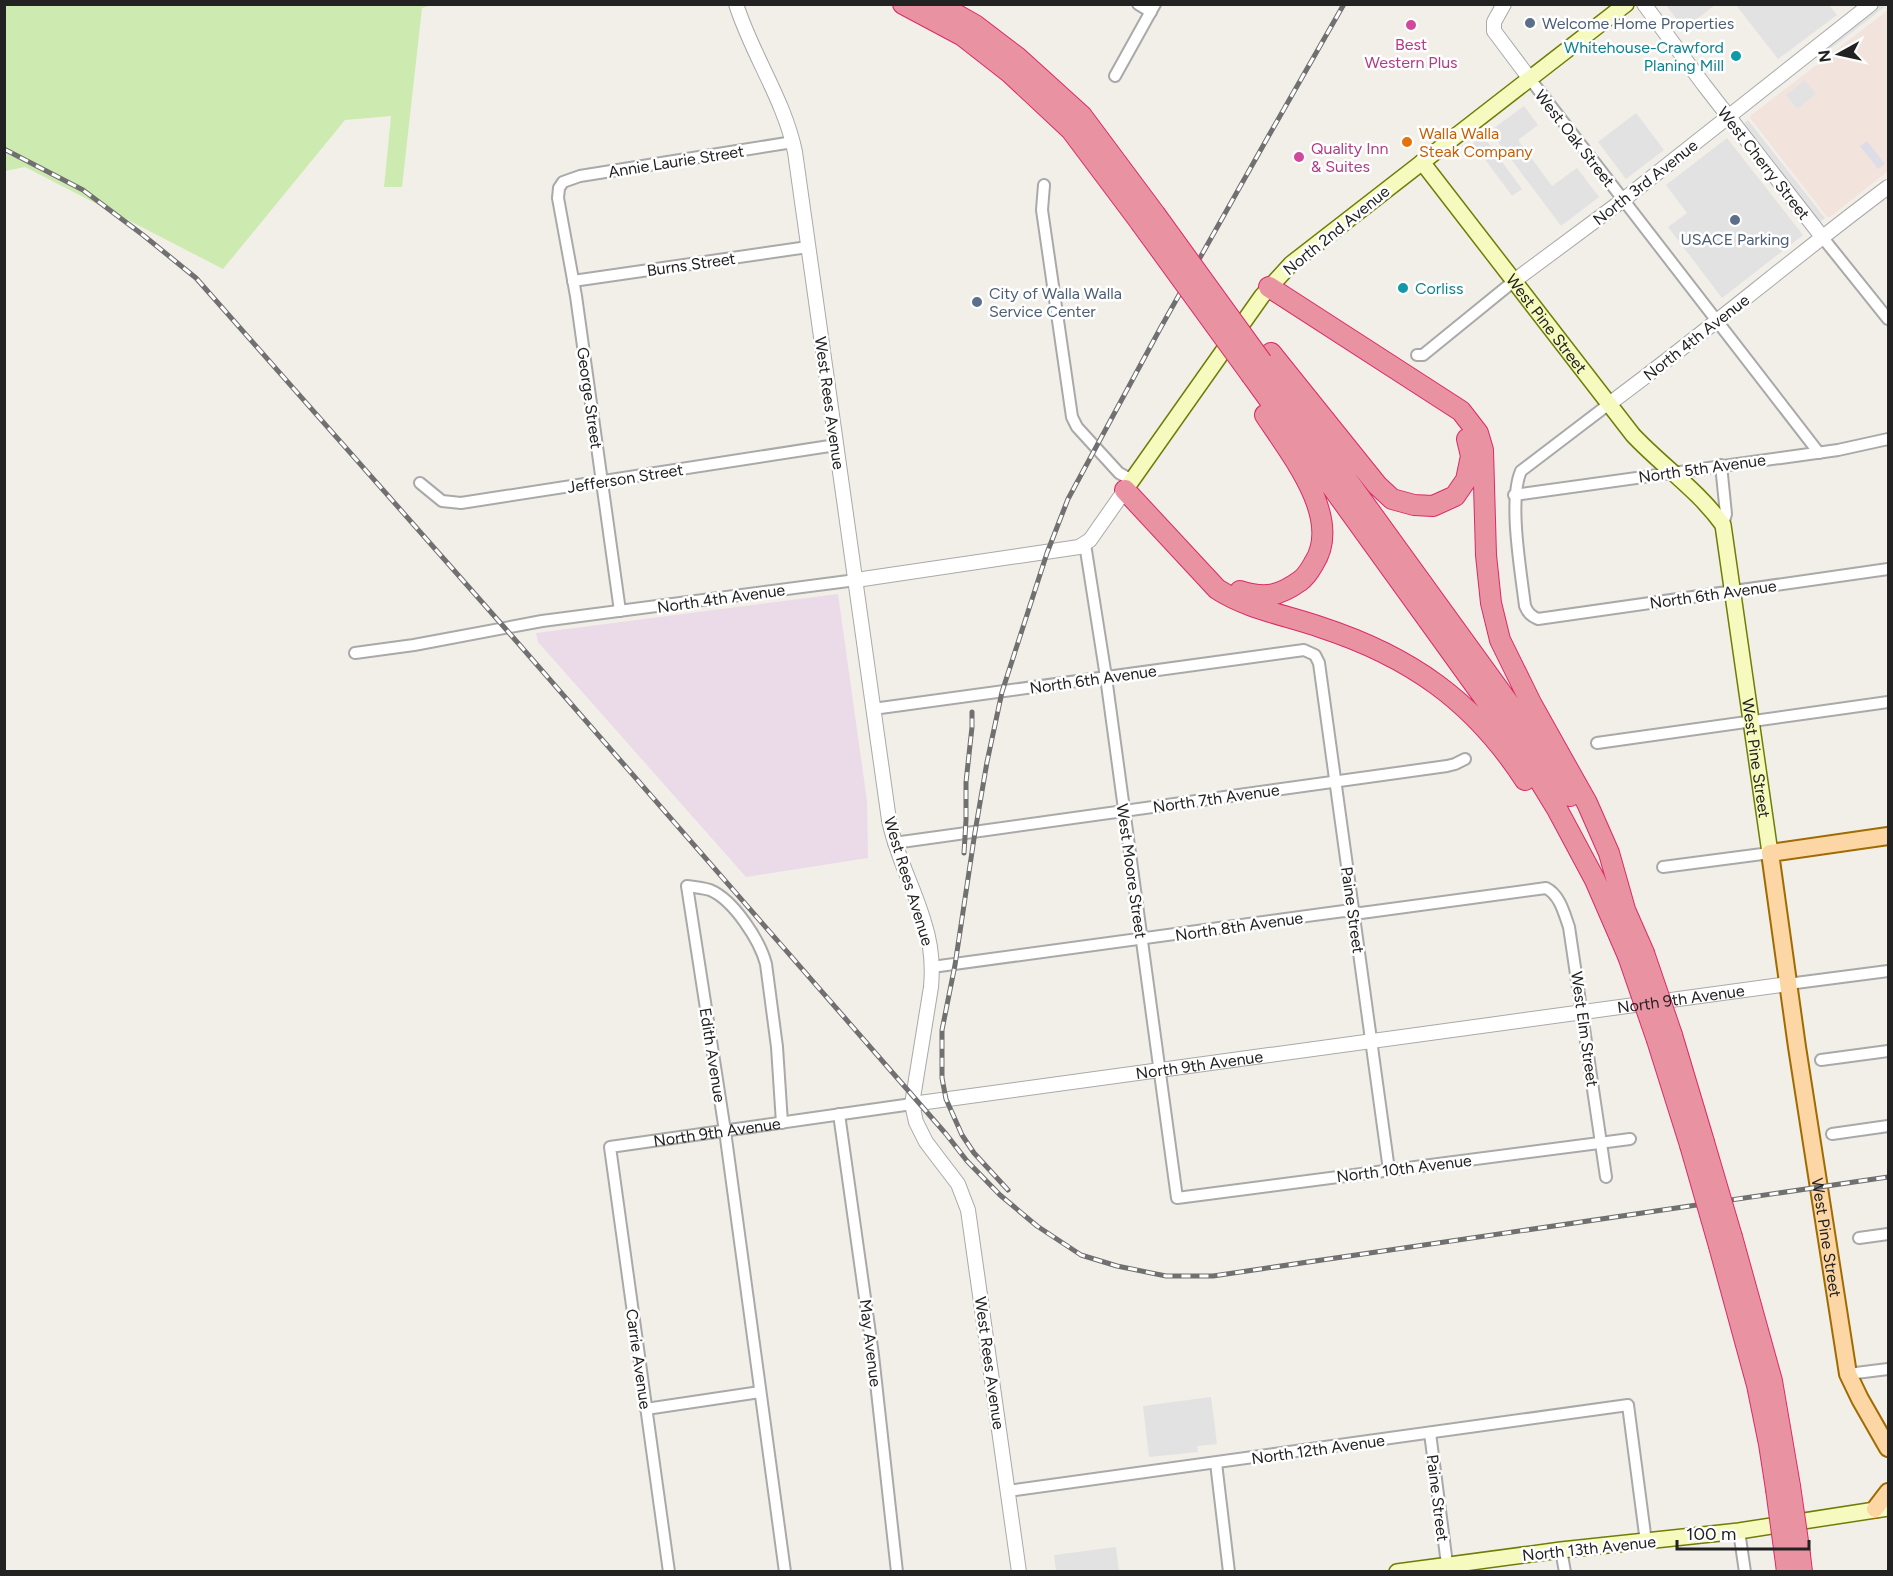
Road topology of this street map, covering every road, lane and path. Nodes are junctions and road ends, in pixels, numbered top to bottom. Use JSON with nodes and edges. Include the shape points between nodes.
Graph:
{"nodes":[{"id":1,"x":736,"y":4,"type":"edge"},
{"id":2,"x":903,"y":4,"type":"edge"},
{"id":3,"x":938,"y":4,"type":"edge"},
{"id":4,"x":1138,"y":4,"type":"edge"},
{"id":5,"x":1504,"y":4,"type":"edge"},
{"id":6,"x":1626,"y":4,"type":"edge"},
{"id":7,"x":1644,"y":4,"type":"edge"},
{"id":8,"x":1871,"y":4,"type":"edge"},
{"id":9,"x":1153,"y":8,"type":"edge"},
{"id":10,"x":1115,"y":76,"type":"dead end"},
{"id":11,"x":1530,"y":79,"type":"junction"},
{"id":12,"x":1728,"y":116,"type":"junction"},
{"id":13,"x":793,"y":142,"type":"junction"},
{"id":14,"x":1422,"y":162,"type":"junction"},
{"id":15,"x":560,"y":185,"type":"joint"},
{"id":16,"x":1044,"y":185,"type":"dead end"},
{"id":17,"x":1888,"y":187,"type":"edge"},
{"id":18,"x":1623,"y":200,"type":"junction"},
{"id":19,"x":1147,"y":218,"type":"junction"},
{"id":20,"x":1823,"y":238,"type":"junction"},
{"id":21,"x":808,"y":247,"type":"junction"},
{"id":22,"x":573,"y":281,"type":"junction"},
{"id":23,"x":1514,"y":281,"type":"junction"},
{"id":24,"x":1266,"y":292,"type":"junction"},
{"id":25,"x":1888,"y":319,"type":"edge"},
{"id":26,"x":1717,"y":321,"type":"junction"},
{"id":27,"x":1417,"y":355,"type":"dead end"},
{"id":28,"x":1258,"y":368,"type":"junction"},
{"id":29,"x":1609,"y":404,"type":"junction"},
{"id":30,"x":1888,"y":439,"type":"edge"},
{"id":31,"x":836,"y":445,"type":"junction"},
{"id":32,"x":1819,"y":453,"type":"junction"},
{"id":33,"x":1721,"y":465,"type":"junction"},
{"id":34,"x":1672,"y":472,"type":"junction"},
{"id":35,"x":1125,"y":481,"type":"junction"},
{"id":36,"x":601,"y":482,"type":"junction"},
{"id":37,"x":420,"y":483,"type":"dead end"},
{"id":38,"x":1515,"y":495,"type":"junction"},
{"id":39,"x":1723,"y":525,"type":"junction"},
{"id":40,"x":1085,"y":544,"type":"junction"},
{"id":41,"x":1888,"y":569,"type":"edge"},
{"id":42,"x":856,"y":580,"type":"junction"},
{"id":43,"x":1733,"y":591,"type":"junction"},
{"id":44,"x":620,"y":611,"type":"junction"},
{"id":45,"x":1313,"y":652,"type":"joint"},
{"id":46,"x":356,"y":653,"type":"dead end"},
{"id":47,"x":1106,"y":677,"type":"junction"},
{"id":48,"x":1888,"y":702,"type":"edge"},
{"id":49,"x":873,"y":710,"type":"junction"},
{"id":50,"x":1751,"y":721,"type":"junction"},
{"id":51,"x":1597,"y":743,"type":"dead end"},
{"id":52,"x":1465,"y":759,"type":"dead end"},
{"id":53,"x":1335,"y":782,"type":"junction"},
{"id":54,"x":1124,"y":811,"type":"junction"},
{"id":55,"x":1888,"y":836,"type":"edge"},
{"id":56,"x":894,"y":843,"type":"junction"},
{"id":57,"x":1770,"y":853,"type":"junction"},
{"id":58,"x":1663,"y":867,"type":"dead end"},
{"id":59,"x":1546,"y":888,"type":"joint"},
{"id":60,"x":1353,"y":912,"type":"junction"},
{"id":61,"x":1620,"y":917,"type":"junction"},
{"id":62,"x":1142,"y":939,"type":"junction"},
{"id":63,"x":932,"y":967,"type":"junction"},
{"id":64,"x":1888,"y":972,"type":"edge"},
{"id":65,"x":1788,"y":984,"type":"junction"},
{"id":66,"x":1582,"y":1012,"type":"junction"},
{"id":67,"x":1371,"y":1041,"type":"junction"},
{"id":68,"x":1888,"y":1051,"type":"edge"},
{"id":69,"x":1821,"y":1060,"type":"dead end"},
{"id":70,"x":1160,"y":1070,"type":"junction"},
{"id":71,"x":912,"y":1104,"type":"junction"},
{"id":72,"x":839,"y":1114,"type":"junction"},
{"id":73,"x":782,"y":1123,"type":"junction"},
{"id":74,"x":1888,"y":1126,"type":"edge"},
{"id":75,"x":725,"y":1131,"type":"junction"},
{"id":76,"x":1832,"y":1134,"type":"dead end"},
{"id":77,"x":1630,"y":1139,"type":"dead end"},
{"id":78,"x":1601,"y":1143,"type":"junction"},
{"id":79,"x":610,"y":1147,"type":"joint"},
{"id":80,"x":1389,"y":1170,"type":"junction"},
{"id":81,"x":1606,"y":1177,"type":"dead end"},
{"id":82,"x":1177,"y":1198,"type":"joint"},
{"id":83,"x":1888,"y":1234,"type":"edge"},
{"id":84,"x":1859,"y":1238,"type":"dead end"},
{"id":85,"x":1888,"y":1369,"type":"edge"},
{"id":86,"x":1848,"y":1374,"type":"junction"},
{"id":87,"x":760,"y":1392,"type":"junction"},
{"id":88,"x":646,"y":1410,"type":"junction"},
{"id":89,"x":1430,"y":1433,"type":"junction"},
{"id":90,"x":1888,"y":1448,"type":"edge"},
{"id":91,"x":1216,"y":1463,"type":"junction"},
{"id":92,"x":1008,"y":1491,"type":"junction"},
{"id":93,"x":1888,"y":1491,"type":"edge"},
{"id":94,"x":1882,"y":1508,"type":"edge"},
{"id":95,"x":1739,"y":1531,"type":"junction"},
{"id":96,"x":1646,"y":1542,"type":"junction"},
{"id":97,"x":1561,"y":1550,"type":"junction"},
{"id":98,"x":1794,"y":1563,"type":"edge"},
{"id":99,"x":1447,"y":1564,"type":"junction"},
{"id":100,"x":669,"y":1572,"type":"edge"},
{"id":101,"x":785,"y":1572,"type":"edge"},
{"id":102,"x":897,"y":1572,"type":"edge"},
{"id":103,"x":1019,"y":1572,"type":"edge"},
{"id":104,"x":1229,"y":1572,"type":"edge"},
{"id":105,"x":1397,"y":1572,"type":"edge"},
{"id":106,"x":1565,"y":1572,"type":"edge"},
{"id":107,"x":1745,"y":1572,"type":"edge"}],
"edges":[{"from":1,"to":13,"type":"street","name":"West Rees Avenue"},
{"from":2,"to":19,"type":"highway","via":[[963,36],[1009,72],[1071,130]]},
{"from":3,"to":19,"type":"highway","via":[[975,25],[1017,57],[1082,116]]},
{"from":4,"to":9,"type":"street"},
{"from":5,"to":11,"type":"street","via":[[1493,28],[1495,34]]},
{"from":6,"to":11,"type":"main road","name":"North 2nd Avenue"},
{"from":7,"to":12,"type":"street","name":"West Cherry Street"},
{"from":8,"to":12,"type":"street","name":"North 3rd Avenue"},
{"from":9,"to":10,"type":"street"},
{"from":11,"to":14,"type":"main road","name":"North 2nd Avenue"},
{"from":11,"to":18,"type":"street","name":"West Oak Street"},
{"from":12,"to":18,"type":"street","name":"North 3rd Avenue"},
{"from":12,"to":20,"type":"street","name":"West Cherry Street"},
{"from":13,"to":15,"type":"street","name":"Annie Laurie Street","via":[[580,176]]},
{"from":13,"to":21,"type":"street","name":"West Rees Avenue"},
{"from":14,"to":23,"type":"main road","name":"West Pine Street"},
{"from":14,"to":24,"type":"main road","name":"North 2nd Avenue","via":[[1298,258]]},
{"from":15,"to":22,"type":"street","name":"George Street","via":[[559,204]]},
{"from":16,"to":35,"type":"street","via":[[1042,210],[1072,417]]},
{"from":17,"to":20,"type":"street","name":"North 4th Avenue"},
{"from":18,"to":23,"type":"street","name":"North 3rd Avenue"},
{"from":18,"to":26,"type":"street","name":"West Oak Street"},
{"from":19,"to":28,"type":"highway","bridge":true},
{"from":19,"to":28,"type":"highway","bridge":true,"via":[[1200,305]]},
{"from":20,"to":25,"type":"street","name":"West Cherry Street"},
{"from":20,"to":26,"type":"street","name":"North 4th Avenue"},
{"from":21,"to":22,"type":"street","name":"Burns Street"},
{"from":21,"to":31,"type":"street","name":"West Rees Avenue"},
{"from":22,"to":36,"type":"street","name":"George Street"},
{"from":23,"to":27,"type":"street","name":"North 3rd Avenue","via":[[1423,355]]},
{"from":23,"to":29,"type":"main road","name":"West Pine Street"},
{"from":24,"to":28,"type":"highway","via":[[1447,414],[1466,435],[1471,456],[1466,480],[1455,496],[1433,506],[1392,500]]},
{"from":24,"to":35,"type":"main road","name":"North 2nd Avenue"},
{"from":24,"to":61,"type":"highway","via":[[1461,411],[1478,433],[1483,450],[1491,603],[1500,640],[1587,803],[1609,853]]},
{"from":26,"to":29,"type":"street","name":"North 4th Avenue"},
{"from":26,"to":32,"type":"street","name":"West Oak Street"},
{"from":28,"to":35,"type":"highway","via":[[1319,506],[1324,526],[1323,544],[1306,577],[1274,595],[1256,596],[1236,590],[1218,577]]},
{"from":28,"to":61,"type":"highway","via":[[1516,742]]},
{"from":29,"to":34,"type":"main road","name":"West Pine Street","via":[[1639,441]]},
{"from":29,"to":38,"type":"street","name":"North 4th Avenue","via":[[1521,471]]},
{"from":30,"to":32,"type":"street","name":"North 5th Avenue"},
{"from":31,"to":36,"type":"street","name":"Jefferson Street"},
{"from":31,"to":42,"type":"street","name":"West Rees Avenue"},
{"from":32,"to":33,"type":"street","name":"North 5th Avenue"},
{"from":33,"to":34,"type":"street","name":"North 5th Avenue"},
{"from":33,"to":39,"type":"street","via":[[1726,514]]},
{"from":34,"to":38,"type":"street","name":"North 5th Avenue"},
{"from":34,"to":39,"type":"main road","name":"West Pine Street","via":[[1707,504]]},
{"from":35,"to":40,"type":"street","name":"North 2nd Avenue"},
{"from":35,"to":61,"type":"highway","via":[[1217,589],[1233,600],[1382,650],[1462,704],[1515,764],[1559,831],[1589,889]]},
{"from":36,"to":37,"type":"street","name":"Jefferson Street","via":[[461,503],[437,498]]},
{"from":36,"to":44,"type":"street","name":"George Street"},
{"from":38,"to":43,"type":"street","name":"North 6th Avenue","via":[[1525,606],[1538,619]]},
{"from":39,"to":43,"type":"main road","name":"West Pine Street"},
{"from":40,"to":42,"type":"street","name":"North 4th Avenue","via":[[1067,550]]},
{"from":40,"to":47,"type":"street","name":"West Moore Street"},
{"from":41,"to":43,"type":"street","name":"North 6th Avenue"},
{"from":42,"to":44,"type":"street","name":"North 4th Avenue"},
{"from":42,"to":49,"type":"street","name":"West Rees Avenue"},
{"from":43,"to":50,"type":"main road","name":"West Pine Street"},
{"from":44,"to":46,"type":"street","name":"North 4th Avenue"},
{"from":45,"to":47,"type":"street","name":"North 6th Avenue","via":[[1304,650]]},
{"from":45,"to":53,"type":"street","name":"Paine Street","via":[[1319,663]]},
{"from":47,"to":49,"type":"street","name":"North 6th Avenue"},
{"from":47,"to":54,"type":"street","name":"West Moore Street"},
{"from":48,"to":50,"type":"street"},
{"from":49,"to":56,"type":"street","name":"West Rees Avenue"},
{"from":50,"to":51,"type":"street"},
{"from":50,"to":57,"type":"main road","name":"West Pine Street"},
{"from":52,"to":53,"type":"street","name":"North 7th Avenue","via":[[1447,766]]},
{"from":53,"to":54,"type":"street","name":"North 7th Avenue"},
{"from":53,"to":60,"type":"street","name":"Paine Street"},
{"from":54,"to":56,"type":"street","name":"North 7th Avenue"},
{"from":54,"to":62,"type":"street","name":"West Moore Street"},
{"from":55,"to":57,"type":"main road"},
{"from":56,"to":63,"type":"street","name":"West Rees Avenue","via":[[924,921]]},
{"from":57,"to":58,"type":"street"},
{"from":57,"to":65,"type":"main road","name":"West Pine Street"},
{"from":59,"to":60,"type":"street","name":"North 8th Avenue"},
{"from":59,"to":66,"type":"street","name":"West Elm Street","via":[[1555,894],[1569,927]]},
{"from":60,"to":62,"type":"street","name":"North 8th Avenue"},
{"from":60,"to":67,"type":"street","name":"Paine Street"},
{"from":61,"to":98,"type":"highway","bridge":true,"via":[[1665,1038],[1725,1241],[1769,1444],[1783,1488]]},
{"from":62,"to":63,"type":"street","name":"North 8th Avenue"},
{"from":62,"to":70,"type":"street","name":"West Moore Street"},
{"from":63,"to":71,"type":"street","name":"West Rees Avenue"},
{"from":64,"to":65,"type":"street"},
{"from":65,"to":66,"type":"street","name":"North 9th Avenue"},
{"from":65,"to":86,"type":"main road","name":"West Pine Street"},
{"from":66,"to":67,"type":"street","name":"North 9th Avenue"},
{"from":66,"to":78,"type":"street","name":"West Elm Street"},
{"from":67,"to":70,"type":"street","name":"North 9th Avenue"},
{"from":67,"to":80,"type":"street","name":"Paine Street"},
{"from":68,"to":69,"type":"street"},
{"from":70,"to":71,"type":"street","name":"North 9th Avenue"},
{"from":70,"to":82,"type":"street","name":"West Moore Street"},
{"from":71,"to":72,"type":"street","name":"North 9th Avenue"},
{"from":71,"to":92,"type":"street","name":"West Rees Avenue","via":[[920,1132],[958,1184],[968,1210]]},
{"from":72,"to":73,"type":"street","name":"North 9th Avenue"},
{"from":72,"to":102,"type":"street","name":"May Avenue","via":[[873,1355]]},
{"from":73,"to":75,"type":"street","name":"North 9th Avenue"},
{"from":73,"to":75,"type":"street","name":"Edith Avenue","via":[[777,1047],[764,954],[737,912],[722,897],[710,890],[687,886]]},
{"from":74,"to":76,"type":"street"},
{"from":75,"to":79,"type":"street","name":"North 9th Avenue"},
{"from":75,"to":87,"type":"street","name":"Edith Avenue"},
{"from":77,"to":78,"type":"street","name":"North 10th Avenue"},
{"from":78,"to":80,"type":"street","name":"North 10th Avenue"},
{"from":78,"to":81,"type":"street","name":"West Elm Street"},
{"from":79,"to":88,"type":"street","name":"Carrie Avenue"},
{"from":80,"to":82,"type":"street","name":"North 10th Avenue"},
{"from":83,"to":84,"type":"street"},
{"from":85,"to":86,"type":"street"},
{"from":86,"to":90,"type":"main road","name":"West Pine Street"},
{"from":87,"to":88,"type":"street"},
{"from":87,"to":101,"type":"street","name":"Edith Avenue"},
{"from":88,"to":100,"type":"street","name":"Carrie Avenue"},
{"from":89,"to":91,"type":"street","name":"North 12th Avenue"},
{"from":89,"to":96,"type":"street","name":"North 12th Avenue","via":[[1628,1405]]},
{"from":89,"to":99,"type":"street","name":"Paine Street"},
{"from":91,"to":92,"type":"street","name":"North 12th Avenue"},
{"from":91,"to":104,"type":"street"},
{"from":92,"to":103,"type":"street","name":"West Rees Avenue"},
{"from":93,"to":94,"type":"main road"},
{"from":94,"to":95,"type":"main road","name":"North 13th Avenue"},
{"from":95,"to":96,"type":"main road","name":"North 13th Avenue"},
{"from":95,"to":107,"type":"street"},
{"from":96,"to":97,"type":"main road","name":"North 13th Avenue"},
{"from":97,"to":99,"type":"main road","name":"North 13th Avenue"},
{"from":97,"to":106,"type":"street"},
{"from":99,"to":105,"type":"main road","name":"North 13th Avenue"}]}
